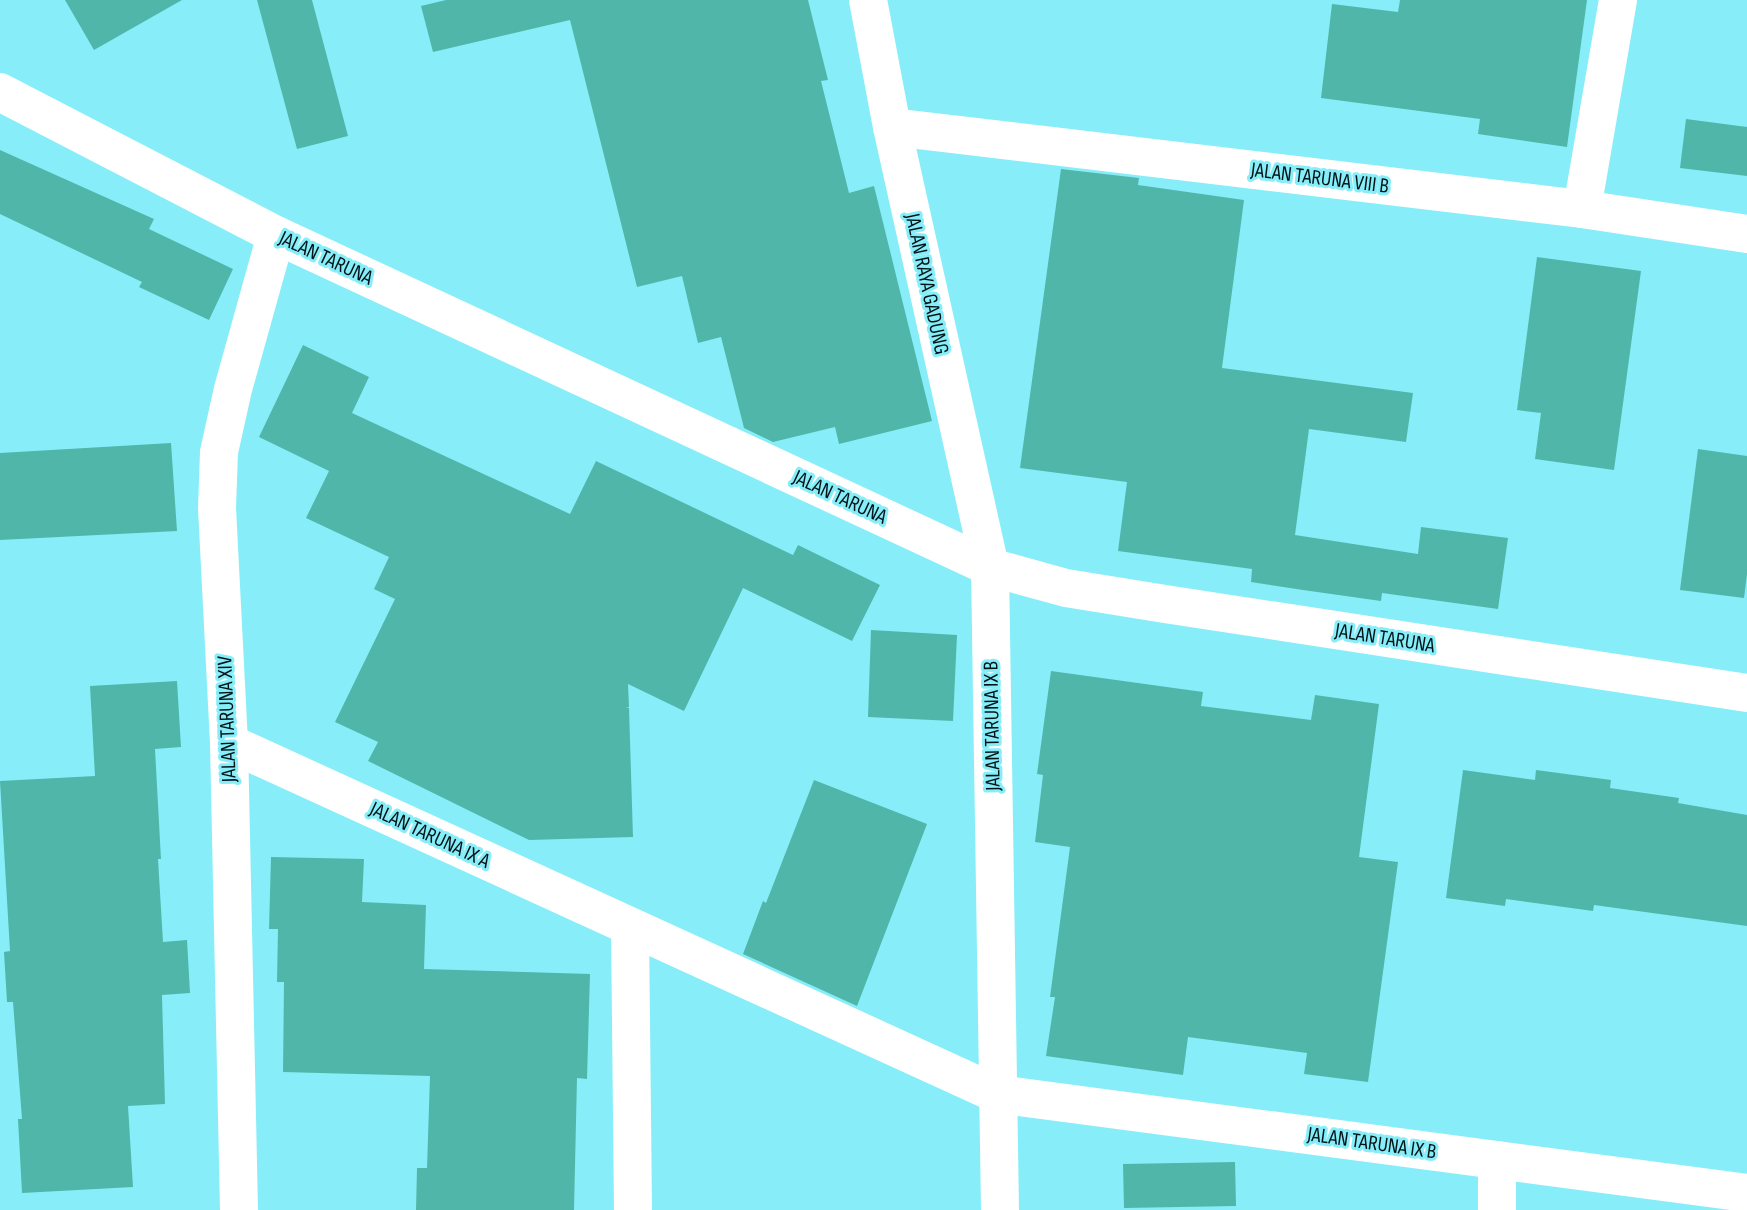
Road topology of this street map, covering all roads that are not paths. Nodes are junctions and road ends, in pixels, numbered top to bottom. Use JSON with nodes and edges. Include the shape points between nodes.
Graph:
{"nodes":[{"id":1,"x":868,"y":0,"type":"edge"},
{"id":2,"x":1618,"y":0,"type":"edge"},
{"id":3,"x":0,"y":92,"type":"edge"},
{"id":4,"x":892,"y":127,"type":"junction"},
{"id":5,"x":1581,"y":209,"type":"junction"},
{"id":6,"x":1747,"y":234,"type":"edge"},
{"id":7,"x":276,"y":235,"type":"junction"},
{"id":8,"x":990,"y":567,"type":"junction"},
{"id":9,"x":1747,"y":693,"type":"edge"},
{"id":10,"x":229,"y":743,"type":"junction"},
{"id":11,"x":630,"y":927,"type":"junction"},
{"id":12,"x":997,"y":1094,"type":"junction"},
{"id":13,"x":1497,"y":1160,"type":"junction"},
{"id":14,"x":1747,"y":1193,"type":"edge"},
{"id":15,"x":239,"y":1210,"type":"edge"},
{"id":16,"x":633,"y":1210,"type":"edge"},
{"id":17,"x":1000,"y":1210,"type":"edge"},
{"id":18,"x":1497,"y":1210,"type":"edge"}],
"edges":[{"from":1,"to":4,"type":"street","name":"JALAN RAYA GADUNG"},
{"from":2,"to":5,"type":"street"},
{"from":3,"to":7,"type":"street","name":"JALAN TARUNA"},
{"from":4,"to":5,"type":"street","name":"JALAN TARUNA VIII B"},
{"from":4,"to":8,"type":"street","name":"JALAN RAYA GADUNG"},
{"from":5,"to":6,"type":"street","name":"JALAN TARUNA VIII B"},
{"from":7,"to":8,"type":"street","name":"JALAN TARUNA"},
{"from":7,"to":10,"type":"street","name":"JALAN TARUNA XIV","via":[[219,452],[217,508]]},
{"from":8,"to":9,"type":"street","name":"JALAN TARUNA","via":[[1066,588]]},
{"from":8,"to":12,"type":"street","name":"JALAN TARUNA IX B"},
{"from":10,"to":11,"type":"street","name":"JALAN TARUNA IX A"},
{"from":10,"to":15,"type":"street","name":"JALAN TARUNA XIV"},
{"from":11,"to":12,"type":"street","name":"JALAN TARUNA IX A"},
{"from":11,"to":16,"type":"street"},
{"from":12,"to":13,"type":"street","name":"JALAN TARUNA IX B"},
{"from":12,"to":17,"type":"street","name":"JALAN TARUNA IX B"},
{"from":13,"to":14,"type":"street","name":"JALAN TARUNA IX B"},
{"from":13,"to":18,"type":"street"}]}
